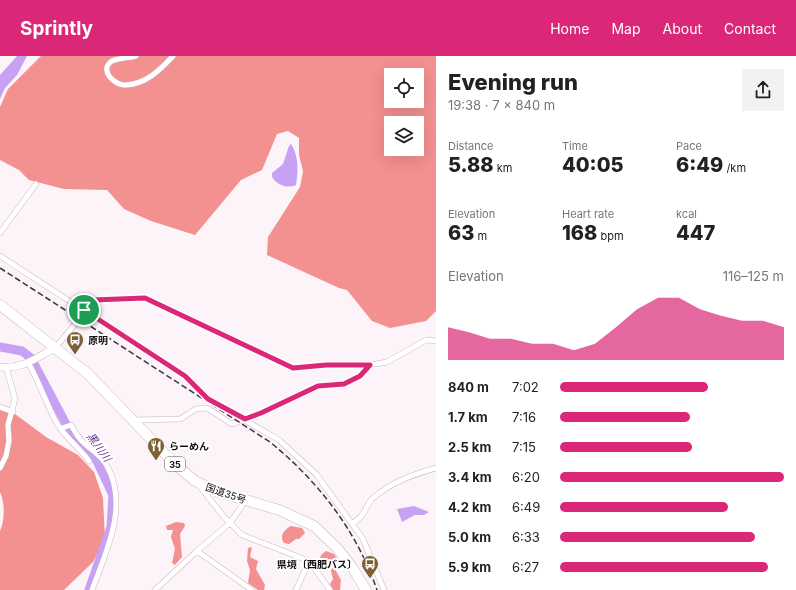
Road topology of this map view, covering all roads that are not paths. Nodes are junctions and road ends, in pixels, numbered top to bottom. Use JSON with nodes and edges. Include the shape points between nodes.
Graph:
{"nodes":[{"id":1,"x":136,"y":56,"type":"edge"},
{"id":2,"x":173,"y":56,"type":"edge"},
{"id":3,"x":36,"y":184,"type":"dead end"},
{"id":4,"x":0,"y":232,"type":"edge"},
{"id":5,"x":0,"y":256,"type":"edge"},
{"id":6,"x":0,"y":305,"type":"edge"},
{"id":7,"x":83,"y":311,"type":"junction"},
{"id":8,"x":76,"y":323,"type":"tunnel mouth"},
{"id":9,"x":436,"y":341,"type":"edge"},
{"id":10,"x":55,"y":348,"type":"junction"},
{"id":11,"x":29,"y":364,"type":"junction"},
{"id":12,"x":370,"y":365,"type":"junction"},
{"id":13,"x":3,"y":367,"type":"edge"},
{"id":14,"x":0,"y":407,"type":"edge"},
{"id":15,"x":13,"y":412,"type":"junction"},
{"id":16,"x":245,"y":419,"type":"junction"},
{"id":17,"x":132,"y":420,"type":"junction"},
{"id":18,"x":62,"y":428,"type":"junction"},
{"id":19,"x":89,"y":461,"type":"dead end"},
{"id":20,"x":0,"y":468,"type":"edge"},
{"id":21,"x":436,"y":468,"type":"edge"},
{"id":22,"x":195,"y":481,"type":"junction"},
{"id":23,"x":246,"y":500,"type":"junction"},
{"id":24,"x":353,"y":523,"type":"junction"},
{"id":25,"x":230,"y":524,"type":"junction"},
{"id":26,"x":197,"y":551,"type":"junction"},
{"id":27,"x":309,"y":561,"type":"junction"},
{"id":28,"x":92,"y":590,"type":"edge"},
{"id":29,"x":155,"y":590,"type":"edge"},
{"id":30,"x":252,"y":590,"type":"edge"},
{"id":31,"x":296,"y":590,"type":"edge"},
{"id":32,"x":330,"y":590,"type":"edge"},
{"id":33,"x":366,"y":590,"type":"edge"},
{"id":34,"x":384,"y":590,"type":"edge"}],
"edges":[{"from":1,"to":2,"type":"street","via":[[114,60],[109,64],[108,77],[124,86],[137,83],[159,70]]},
{"from":3,"to":4,"type":"street"},
{"from":5,"to":7,"type":"street"},
{"from":6,"to":10,"type":"highway","name":"国道35号","number":"35"},
{"from":7,"to":12,"type":"street","via":[[93,300],[145,298],[293,368]]},
{"from":7,"to":16,"type":"street","via":[[185,376],[208,399]]},
{"from":8,"to":10,"type":"street"},
{"from":9,"to":12,"type":"street","via":[[426,340],[386,362]]},
{"from":10,"to":11,"type":"street"},
{"from":10,"to":17,"type":"highway","name":"国道35号","number":"35","via":[[87,373]]},
{"from":11,"to":13,"type":"street"},
{"from":11,"to":18,"type":"street","via":[[41,385],[55,420]]},
{"from":12,"to":16,"type":"street","via":[[360,376],[344,384],[318,386]]},
{"from":13,"to":15,"type":"street","via":[[15,399]]},
{"from":14,"to":15,"type":"street"},
{"from":15,"to":20,"type":"street","via":[[8,425],[9,441],[6,456]]},
{"from":16,"to":17,"type":"street","via":[[232,424],[207,408],[196,409],[180,419]]},
{"from":16,"to":24,"type":"street","via":[[279,440],[316,474]]},
{"from":17,"to":22,"type":"highway","name":"国道35号","number":"35"},
{"from":18,"to":19,"type":"street"},
{"from":18,"to":28,"type":"street","via":[[71,425],[82,441],[100,455],[108,467],[115,494],[113,531]]},
{"from":21,"to":24,"type":"street","via":[[403,478],[391,485],[366,505],[363,514]]},
{"from":22,"to":23,"type":"highway","name":"国道35号","number":"35","via":[[216,491]]},
{"from":22,"to":25,"type":"street"},
{"from":23,"to":25,"type":"street"},
{"from":23,"to":33,"type":"highway","name":"国道35号","number":"35","via":[[279,510],[314,526],[348,562]]},
{"from":24,"to":34,"type":"street","via":[[363,539]]},
{"from":25,"to":26,"type":"street"},
{"from":25,"to":27,"type":"street","via":[[242,535]]},
{"from":26,"to":29,"type":"street"},
{"from":26,"to":30,"type":"street"},
{"from":27,"to":31,"type":"street"},
{"from":27,"to":32,"type":"street"}]}
